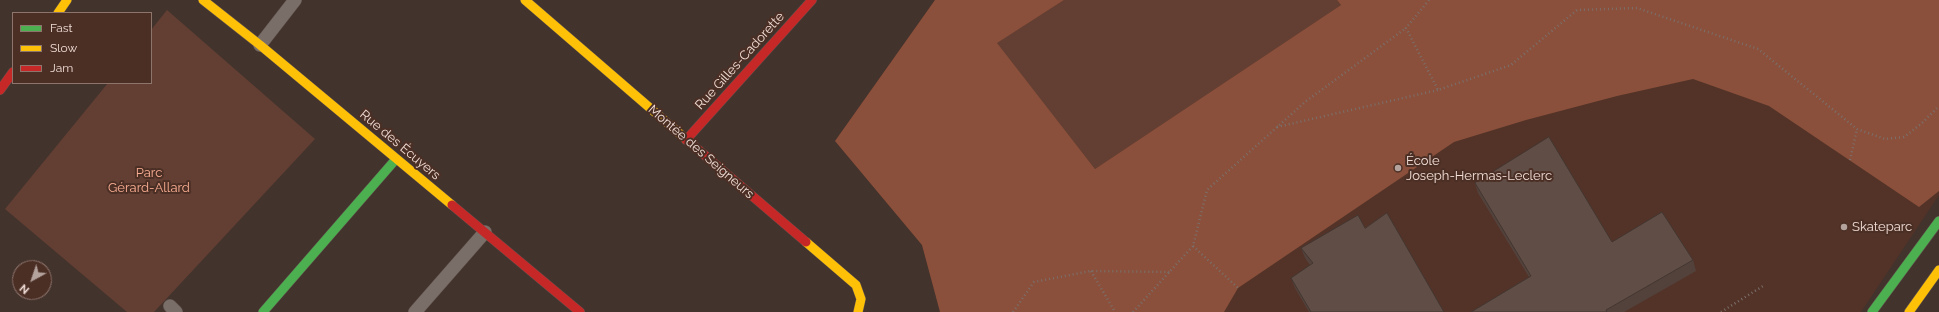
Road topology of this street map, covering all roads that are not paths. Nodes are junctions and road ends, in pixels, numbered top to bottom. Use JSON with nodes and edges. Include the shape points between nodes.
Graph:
{"nodes":[{"id":1,"x":67,"y":0,"type":"edge"},
{"id":2,"x":202,"y":0,"type":"edge"},
{"id":3,"x":295,"y":0,"type":"edge"},
{"id":4,"x":525,"y":0,"type":"edge"},
{"id":5,"x":812,"y":0,"type":"edge"},
{"id":6,"x":59,"y":12,"type":"edge"},
{"id":7,"x":260,"y":45,"type":"junction"},
{"id":8,"x":12,"y":73,"type":"edge"},
{"id":9,"x":0,"y":90,"type":"edge"},
{"id":10,"x":686,"y":140,"type":"junction"},
{"id":11,"x":396,"y":158,"type":"junction"},
{"id":12,"x":1939,"y":222,"type":"edge"},
{"id":13,"x":485,"y":232,"type":"junction"},
{"id":14,"x":1939,"y":270,"type":"edge"},
{"id":15,"x":263,"y":312,"type":"edge"},
{"id":16,"x":415,"y":312,"type":"edge"},
{"id":17,"x":580,"y":312,"type":"edge"},
{"id":18,"x":858,"y":312,"type":"edge"},
{"id":19,"x":1872,"y":312,"type":"edge"},
{"id":20,"x":1909,"y":312,"type":"edge"}],
"edges":[{"from":1,"to":6,"type":"street"},
{"from":2,"to":7,"type":"street","name":"Rue des Écuyers"},
{"from":3,"to":7,"type":"street"},
{"from":4,"to":10,"type":"street","name":"Montée des Seigneurs"},
{"from":5,"to":10,"type":"street","name":"Rue Gilles-Cadorette"},
{"from":7,"to":11,"type":"street","name":"Rue des Écuyers"},
{"from":8,"to":9,"type":"street"},
{"from":10,"to":18,"type":"street","name":"Montée des Seigneurs","via":[[856,285],[861,299]]},
{"from":11,"to":13,"type":"street","name":"Rue des Écuyers"},
{"from":11,"to":15,"type":"street"},
{"from":12,"to":19,"type":"street"},
{"from":13,"to":16,"type":"street"},
{"from":13,"to":17,"type":"street","name":"Rue des Écuyers"},
{"from":14,"to":20,"type":"street"}]}
